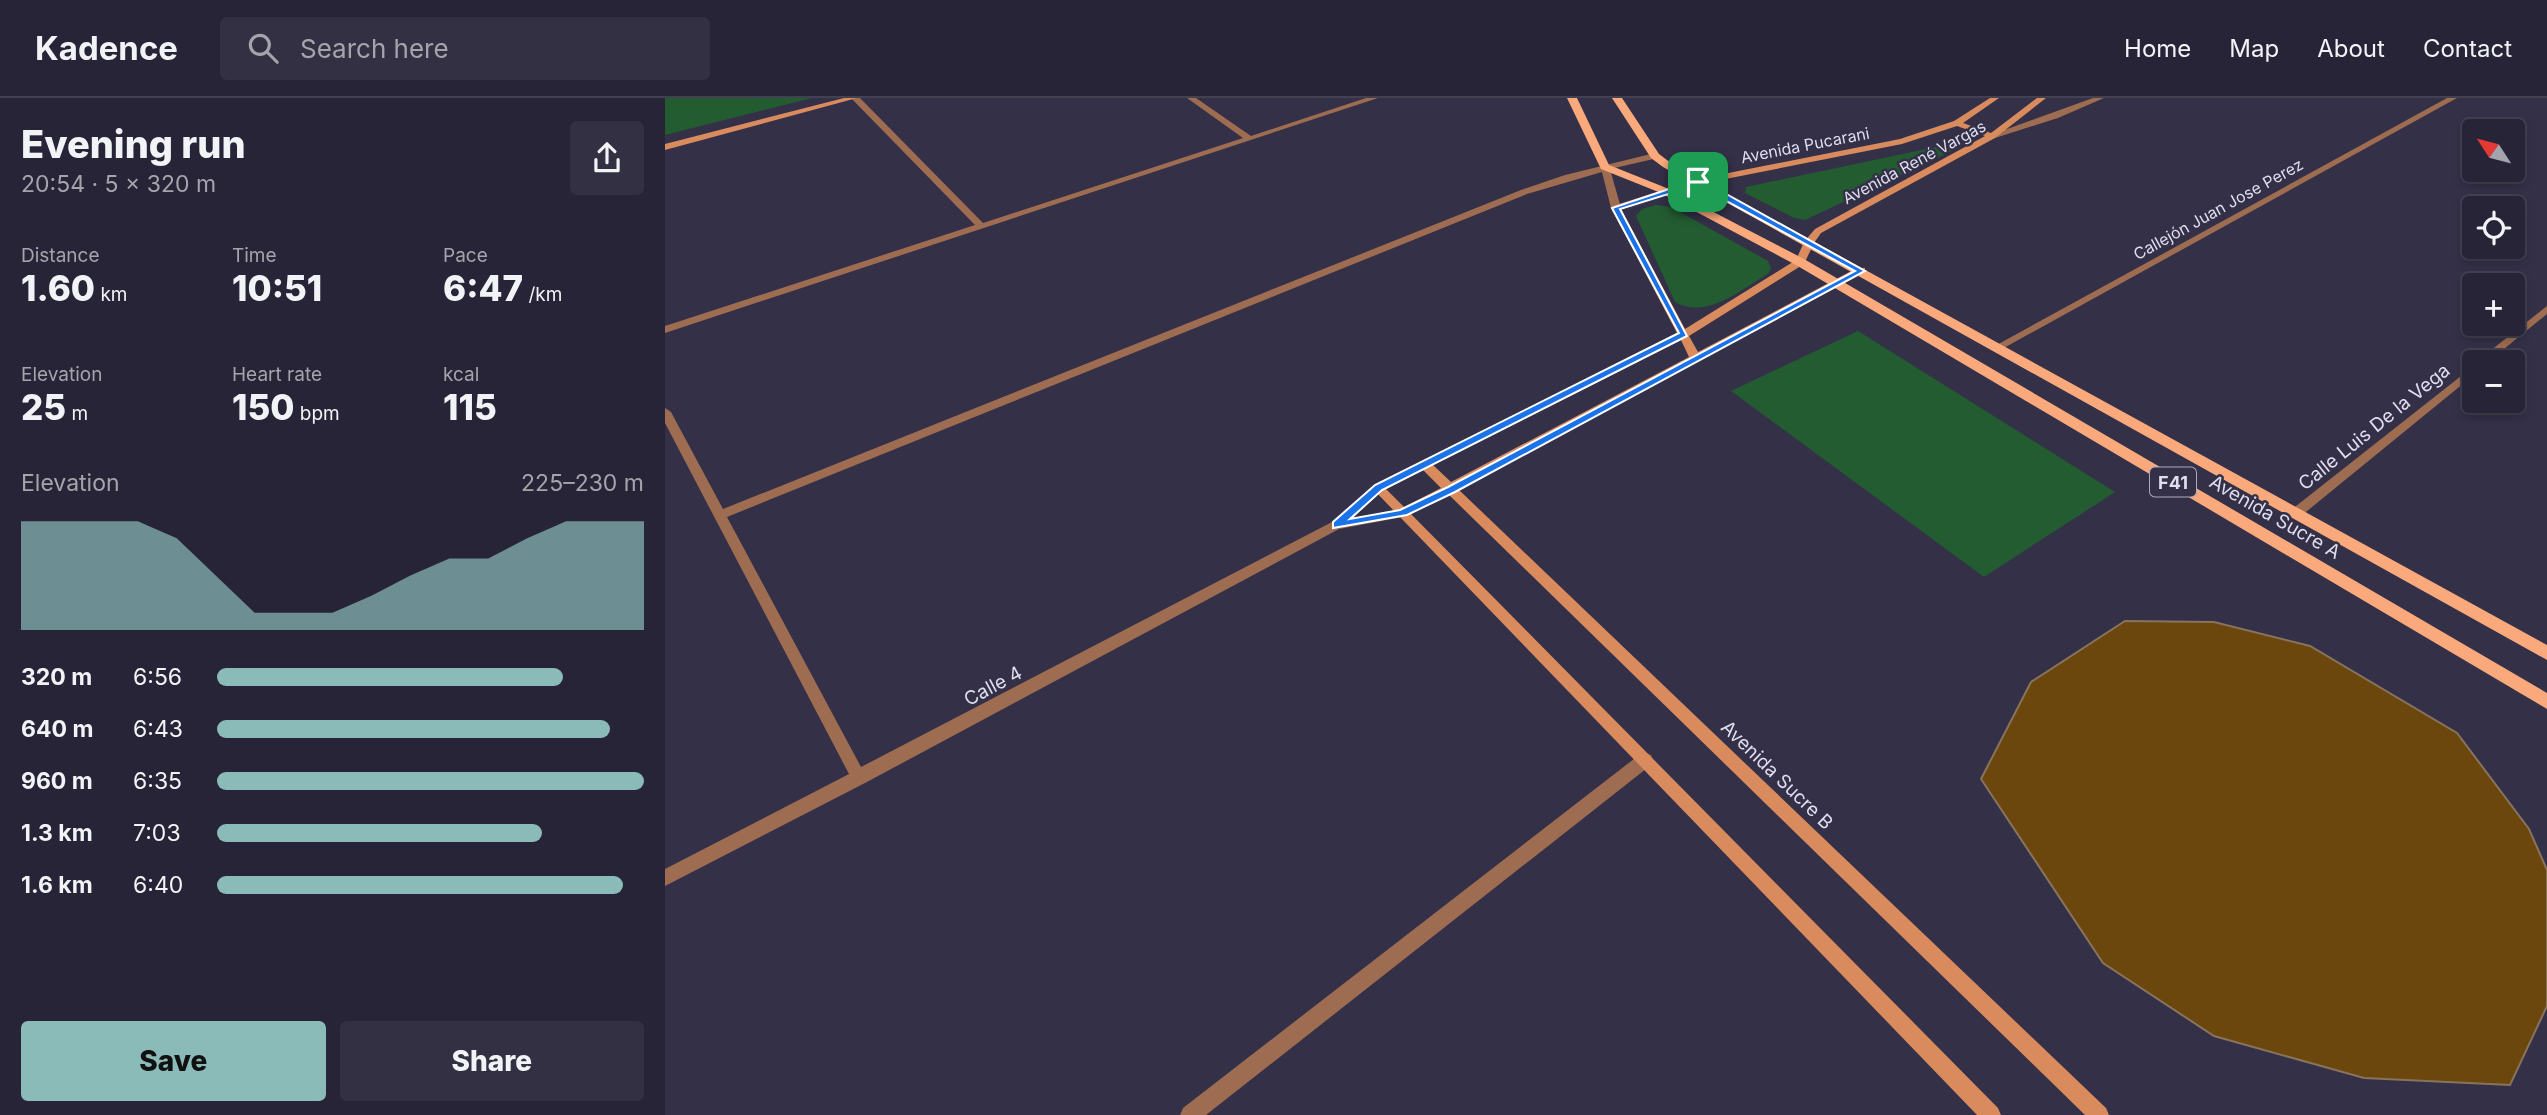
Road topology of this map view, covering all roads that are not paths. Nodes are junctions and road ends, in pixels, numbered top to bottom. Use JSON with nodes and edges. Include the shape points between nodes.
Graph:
{"nodes":[{"id":1,"x":854,"y":98,"type":"edge"},
{"id":2,"x":1191,"y":98,"type":"edge"},
{"id":3,"x":1374,"y":98,"type":"edge"},
{"id":4,"x":1572,"y":98,"type":"edge"},
{"id":5,"x":1617,"y":98,"type":"edge"},
{"id":6,"x":1994,"y":98,"type":"edge"},
{"id":7,"x":2042,"y":98,"type":"edge"},
{"id":8,"x":2100,"y":98,"type":"edge"},
{"id":9,"x":2453,"y":98,"type":"edge"},
{"id":10,"x":1957,"y":123,"type":"junction"},
{"id":11,"x":1992,"y":136,"type":"junction"},
{"id":12,"x":1250,"y":139,"type":"junction"},
{"id":13,"x":665,"y":147,"type":"edge"},
{"id":14,"x":1654,"y":156,"type":"junction"},
{"id":15,"x":1605,"y":167,"type":"junction"},
{"id":16,"x":1698,"y":182,"type":"junction"},
{"id":17,"x":1665,"y":191,"type":"junction"},
{"id":18,"x":1616,"y":208,"type":"junction"},
{"id":19,"x":982,"y":227,"type":"junction"},
{"id":20,"x":1809,"y":242,"type":"junction"},
{"id":21,"x":1800,"y":262,"type":"junction"},
{"id":22,"x":1861,"y":271,"type":"junction"},
{"id":23,"x":1836,"y":284,"type":"junction"},
{"id":24,"x":2547,"y":309,"type":"edge"},
{"id":25,"x":665,"y":330,"type":"edge"},
{"id":26,"x":1684,"y":334,"type":"junction"},
{"id":27,"x":1998,"y":347,"type":"junction"},
{"id":28,"x":2496,"y":350,"type":"edge"},
{"id":29,"x":1696,"y":359,"type":"junction"},
{"id":30,"x":2462,"y":379,"type":"edge"},
{"id":31,"x":665,"y":412,"type":"edge"},
{"id":32,"x":1425,"y":465,"type":"junction"},
{"id":33,"x":1378,"y":488,"type":"junction"},
{"id":34,"x":1451,"y":489,"type":"junction"},
{"id":35,"x":1403,"y":513,"type":"junction"},
{"id":36,"x":2296,"y":513,"type":"junction"},
{"id":37,"x":719,"y":515,"type":"junction"},
{"id":38,"x":1337,"y":525,"type":"junction"},
{"id":39,"x":2547,"y":653,"type":"edge"},
{"id":40,"x":2547,"y":702,"type":"edge"},
{"id":41,"x":1645,"y":760,"type":"junction"},
{"id":42,"x":859,"y":778,"type":"junction"},
{"id":43,"x":665,"y":878,"type":"edge"},
{"id":44,"x":1190,"y":1115,"type":"edge"},
{"id":45,"x":1991,"y":1115,"type":"edge"},
{"id":46,"x":2099,"y":1115,"type":"edge"}],
"edges":[{"from":1,"to":13,"type":"street"},
{"from":1,"to":19,"type":"street"},
{"from":2,"to":12,"type":"street"},
{"from":3,"to":12,"type":"street"},
{"from":4,"to":15,"type":"main road"},
{"from":5,"to":14,"type":"main road","number":"F41"},
{"from":6,"to":10,"type":"street","name":"Avenida Pucarani"},
{"from":7,"to":11,"type":"street"},
{"from":8,"to":11,"type":"street","name":"Avenida René Vargas"},
{"from":9,"to":27,"type":"street","name":"Callejón Juan Jose Perez"},
{"from":10,"to":11,"type":"street"},
{"from":10,"to":16,"type":"street","name":"Avenida Pucarani","via":[[1902,141]]},
{"from":11,"to":20,"type":"street","name":"Avenida René Vargas","via":[[1818,231]]},
{"from":12,"to":19,"type":"street"},
{"from":14,"to":15,"type":"street"},
{"from":14,"to":16,"type":"main road","number":"F41"},
{"from":15,"to":17,"type":"main road","number":"F41"},
{"from":15,"to":18,"type":"street"},
{"from":15,"to":37,"type":"street","via":[[1511,197]]},
{"from":16,"to":17,"type":"street","name":"Avenida Pucarani"},
{"from":16,"to":20,"type":"main road","number":"F41"},
{"from":17,"to":18,"type":"street","name":"Avenida Pucarani"},
{"from":17,"to":21,"type":"main road","number":"F41"},
{"from":18,"to":26,"type":"street"},
{"from":19,"to":25,"type":"street"},
{"from":20,"to":21,"type":"street","name":"Avenida René Vargas"},
{"from":20,"to":22,"type":"main road","name":"Avenida Sucre A","number":"F41"},
{"from":21,"to":23,"type":"main road","name":"Avenida Sucre A","number":"F41"},
{"from":21,"to":26,"type":"street"},
{"from":22,"to":23,"type":"street"},
{"from":22,"to":27,"type":"main road","name":"Avenida Sucre A","number":"F41"},
{"from":23,"to":29,"type":"street"},
{"from":23,"to":40,"type":"main road","name":"Avenida Sucre A","number":"F41"},
{"from":24,"to":28,"type":"street"},
{"from":26,"to":29,"type":"street"},
{"from":26,"to":32,"type":"street"},
{"from":27,"to":36,"type":"main road","name":"Avenida Sucre A","number":"F41"},
{"from":29,"to":34,"type":"street"},
{"from":30,"to":36,"type":"street","name":"Calle Luis De la Vega"},
{"from":31,"to":37,"type":"street"},
{"from":32,"to":33,"type":"street"},
{"from":32,"to":34,"type":"street","name":"Avenida Sucre B"},
{"from":33,"to":35,"type":"street"},
{"from":33,"to":38,"type":"street"},
{"from":34,"to":35,"type":"street"},
{"from":34,"to":46,"type":"street","name":"Avenida Sucre B"},
{"from":35,"to":38,"type":"street"},
{"from":35,"to":41,"type":"street"},
{"from":36,"to":39,"type":"main road","name":"Avenida Sucre A","number":"F41"},
{"from":37,"to":42,"type":"street"},
{"from":38,"to":42,"type":"street","name":"Calle 4"},
{"from":41,"to":44,"type":"street"},
{"from":41,"to":45,"type":"street"},
{"from":42,"to":43,"type":"street","name":"Calle 4"}]}
